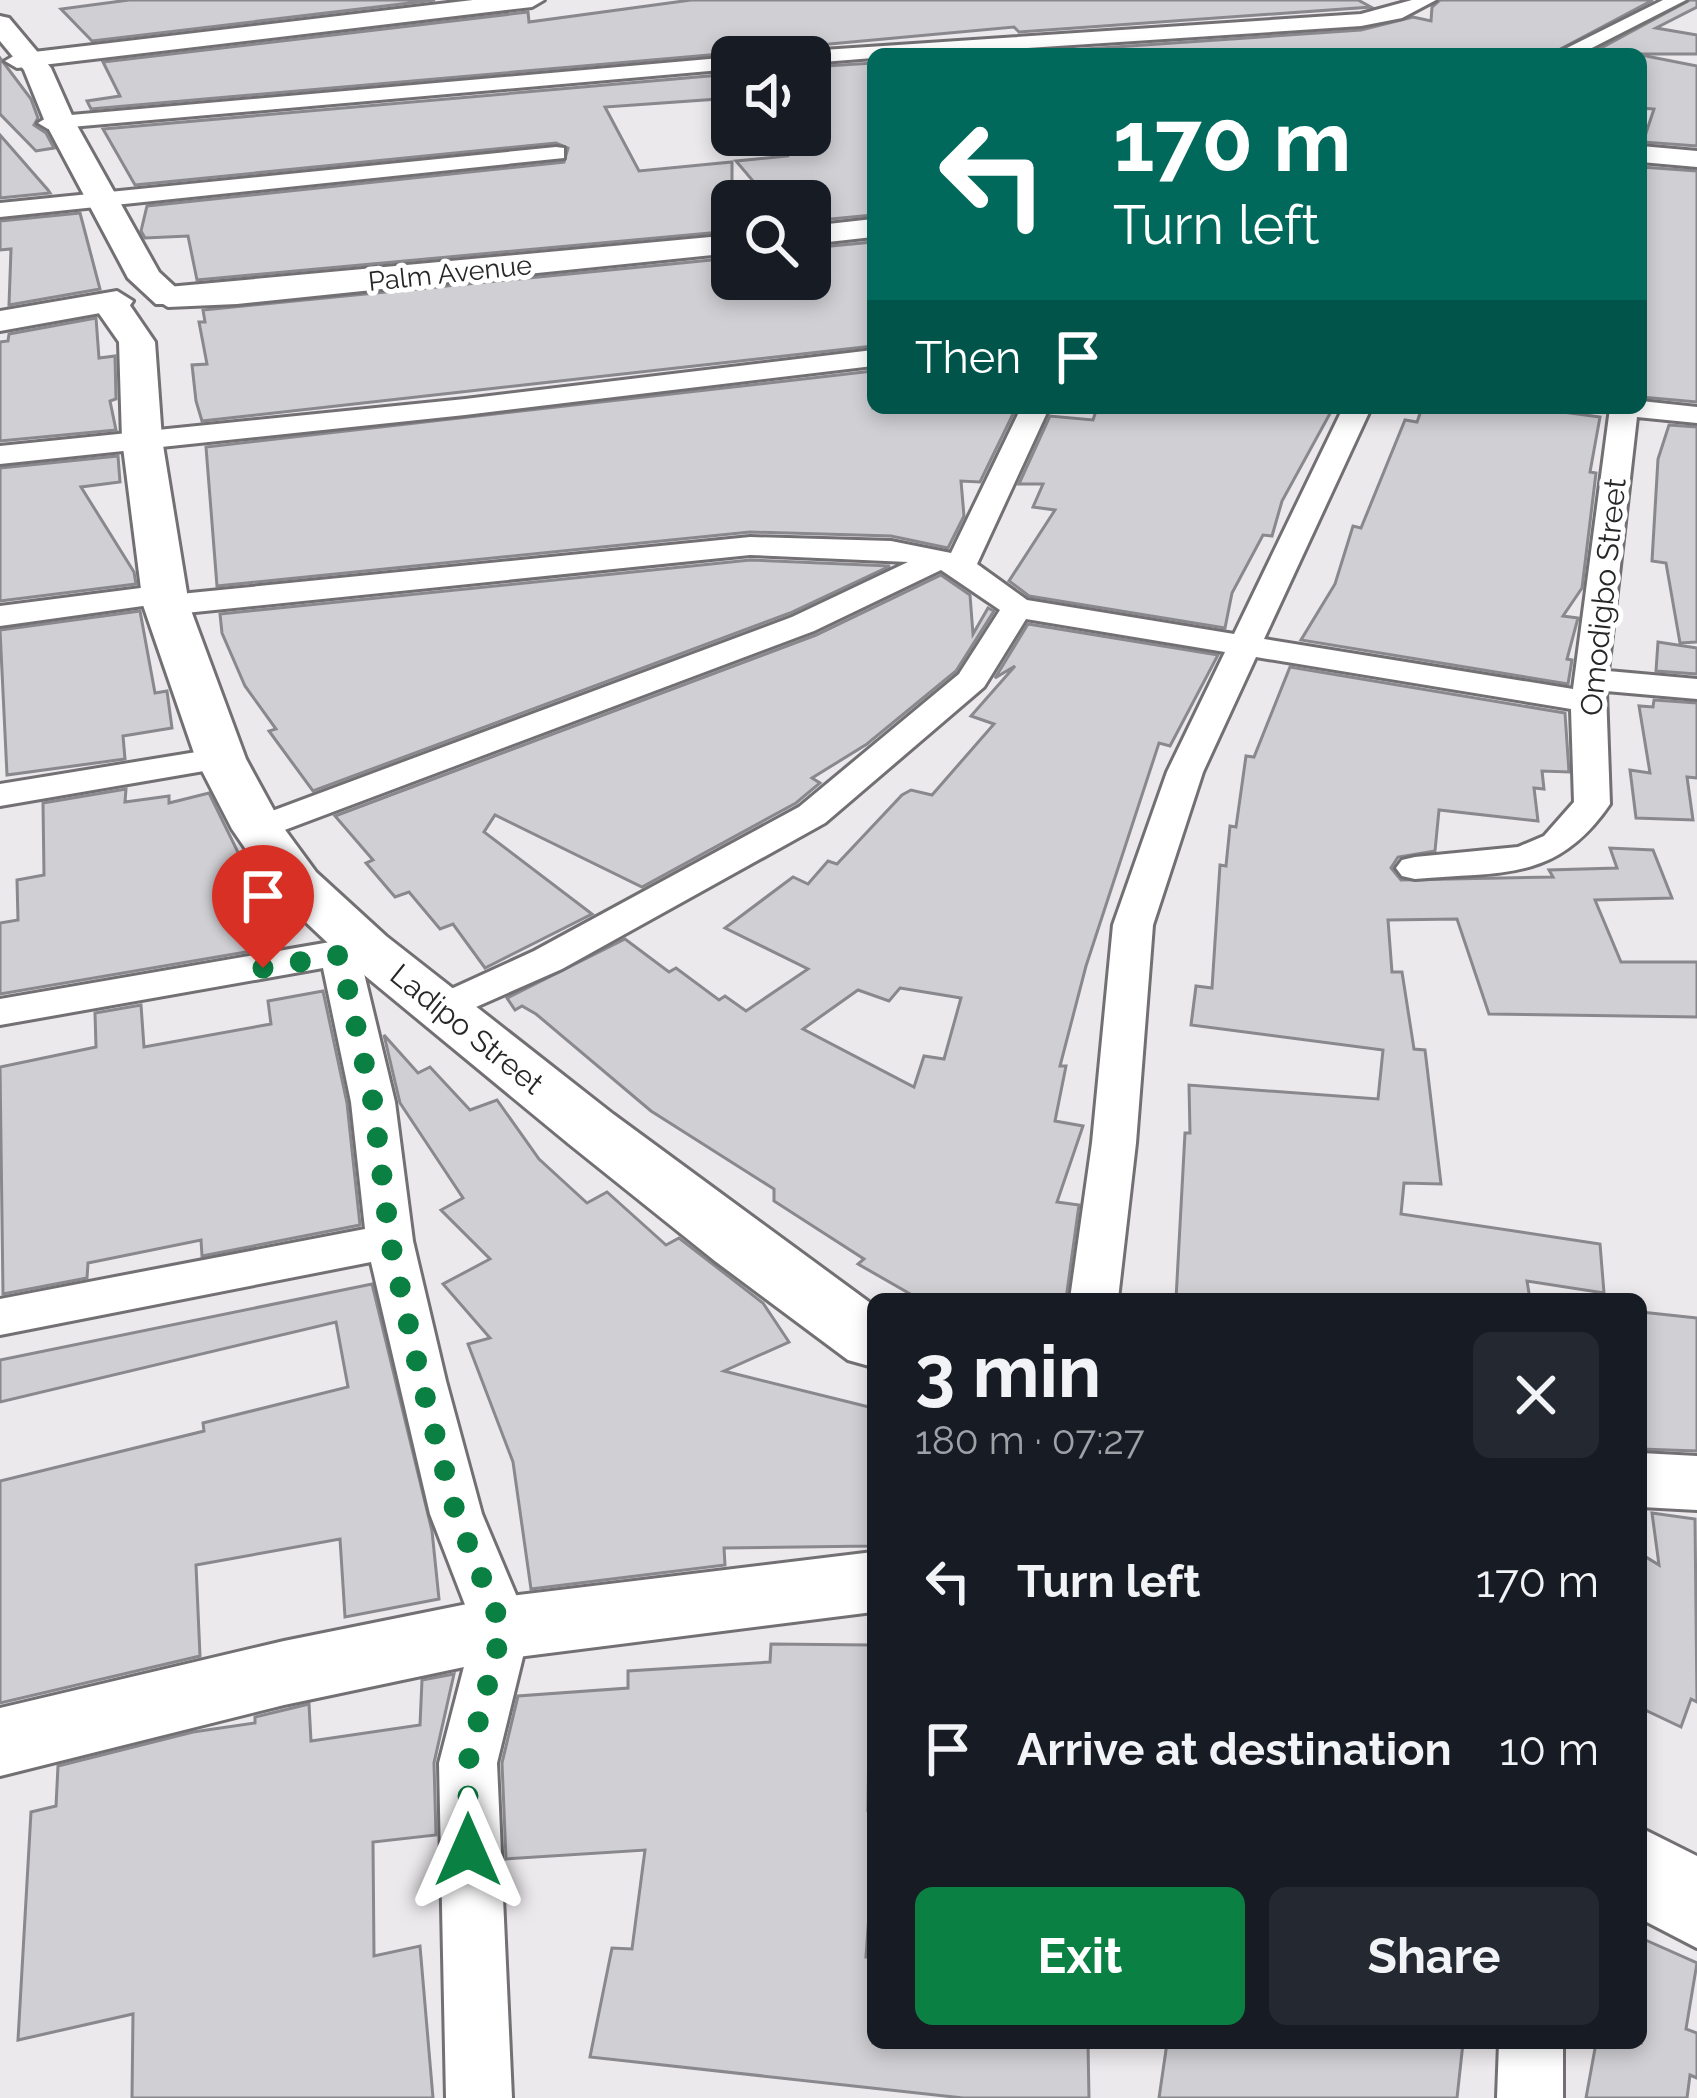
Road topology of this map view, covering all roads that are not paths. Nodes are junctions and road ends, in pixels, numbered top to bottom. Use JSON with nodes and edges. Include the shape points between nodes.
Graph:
{"nodes":[{"id":1,"x":532,"y":0,"type":"edge"},
{"id":2,"x":1427,"y":0,"type":"edge"},
{"id":3,"x":1675,"y":9,"type":"edge"},
{"id":4,"x":0,"y":24,"type":"edge"},
{"id":5,"x":1194,"y":33,"type":"junction"},
{"id":6,"x":953,"y":48,"type":"edge"},
{"id":7,"x":1218,"y":48,"type":"edge"},
{"id":8,"x":1578,"y":48,"type":"edge"},
{"id":9,"x":16,"y":53,"type":"edge"},
{"id":10,"x":867,"y":53,"type":"edge"},
{"id":11,"x":831,"y":56,"type":"edge"},
{"id":12,"x":711,"y":65,"type":"edge"},
{"id":13,"x":54,"y":122,"type":"junction"},
{"id":14,"x":556,"y":153,"type":"dead end"},
{"id":15,"x":1647,"y":155,"type":"edge"},
{"id":16,"x":1697,"y":159,"type":"edge"},
{"id":17,"x":98,"y":201,"type":"junction"},
{"id":18,"x":0,"y":211,"type":"edge"},
{"id":19,"x":867,"y":229,"type":"edge"},
{"id":20,"x":831,"y":233,"type":"edge"},
{"id":21,"x":711,"y":246,"type":"edge"},
{"id":22,"x":168,"y":302,"type":"junction"},
{"id":23,"x":123,"y":318,"type":"junction"},
{"id":24,"x":0,"y":322,"type":"edge"},
{"id":25,"x":867,"y":359,"type":"edge"},
{"id":26,"x":1647,"y":410,"type":"edge"},
{"id":27,"x":1032,"y":414,"type":"edge"},
{"id":28,"x":1354,"y":414,"type":"edge"},
{"id":29,"x":1624,"y":414,"type":"edge"},
{"id":30,"x":1697,"y":416,"type":"edge"},
{"id":31,"x":142,"y":439,"type":"junction"},
{"id":32,"x":0,"y":455,"type":"edge"},
{"id":33,"x":950,"y":563,"type":"junction"},
{"id":34,"x":165,"y":600,"type":"junction"},
{"id":35,"x":1017,"y":608,"type":"junction"},
{"id":36,"x":0,"y":616,"type":"edge"},
{"id":37,"x":1248,"y":643,"type":"junction"},
{"id":38,"x":1697,"y":688,"type":"edge"},
{"id":39,"x":1590,"y":690,"type":"junction"},
{"id":40,"x":221,"y":759,"type":"junction"},
{"id":41,"x":0,"y":795,"type":"edge"},
{"id":42,"x":258,"y":829,"type":"junction"},
{"id":43,"x":1415,"y":868,"type":"dead end"},
{"id":44,"x":353,"y":951,"type":"junction"},
{"id":45,"x":442,"y":1010,"type":"junction"},
{"id":46,"x":0,"y":1012,"type":"edge"},
{"id":47,"x":390,"y":1241,"type":"junction"},
{"id":48,"x":1095,"y":1293,"type":"edge"},
{"id":49,"x":0,"y":1317,"type":"edge"},
{"id":50,"x":867,"y":1336,"type":"edge"},
{"id":51,"x":1647,"y":1480,"type":"edge"},
{"id":52,"x":1697,"y":1484,"type":"edge"},
{"id":53,"x":867,"y":1583,"type":"edge"},
{"id":54,"x":502,"y":1628,"type":"junction"},
{"id":55,"x":0,"y":1742,"type":"edge"},
{"id":56,"x":1647,"y":1872,"type":"edge"},
{"id":57,"x":1697,"y":1906,"type":"edge"},
{"id":58,"x":1531,"y":2049,"type":"edge"},
{"id":59,"x":479,"y":2098,"type":"edge"},
{"id":60,"x":1530,"y":2098,"type":"edge"}],
"edges":[{"from":1,"to":9,"type":"street"},
{"from":2,"to":5,"type":"street","via":[[1361,20]]},
{"from":3,"to":8,"type":"street"},
{"from":4,"to":9,"type":"main road","name":"Ladipo Street"},
{"from":5,"to":6,"type":"street"},
{"from":5,"to":7,"type":"street"},
{"from":9,"to":13,"type":"main road","name":"Ladipo Street"},
{"from":10,"to":11,"type":"street"},
{"from":12,"to":13,"type":"street"},
{"from":13,"to":17,"type":"main road","name":"Ladipo Street"},
{"from":14,"to":17,"type":"street"},
{"from":15,"to":16,"type":"street"},
{"from":17,"to":18,"type":"street"},
{"from":17,"to":22,"type":"main road","name":"Ladipo Street"},
{"from":17,"to":23,"type":"main road","name":"Ladipo Street","via":[[125,281]]},
{"from":19,"to":20,"type":"street"},
{"from":21,"to":22,"type":"street","name":"Palm Avenue"},
{"from":22,"to":23,"type":"main road"},
{"from":23,"to":24,"type":"street"},
{"from":23,"to":31,"type":"main road","name":"Ladipo Street"},
{"from":25,"to":31,"type":"street"},
{"from":26,"to":30,"type":"street"},
{"from":27,"to":33,"type":"street"},
{"from":28,"to":37,"type":"street"},
{"from":29,"to":39,"type":"street","name":"Omodigbo Street"},
{"from":31,"to":32,"type":"street"},
{"from":31,"to":34,"type":"main road","name":"Ladipo Street"},
{"from":33,"to":34,"type":"street","via":[[891,550],[750,546]]},
{"from":33,"to":35,"type":"street"},
{"from":33,"to":42,"type":"street"},
{"from":34,"to":36,"type":"street"},
{"from":34,"to":40,"type":"main road","name":"Ladipo Street"},
{"from":35,"to":37,"type":"street"},
{"from":35,"to":45,"type":"street","via":[[971,680],[812,815]]},
{"from":37,"to":39,"type":"street","via":[[1446,681]]},
{"from":37,"to":48,"type":"street","via":[[1185,772],[1133,925]]},
{"from":38,"to":39,"type":"street"},
{"from":39,"to":43,"type":"street","name":"Omodigbo Street","via":[[1592,804],[1557,844],[1525,858]]},
{"from":40,"to":41,"type":"street"},
{"from":40,"to":42,"type":"main road","name":"Ladipo Street"},
{"from":42,"to":44,"type":"main road","name":"Ladipo Street"},
{"from":44,"to":45,"type":"main road","name":"Ladipo Street"},
{"from":44,"to":46,"type":"street"},
{"from":44,"to":47,"type":"street"},
{"from":45,"to":50,"type":"main road","name":"Ladipo Street"},
{"from":47,"to":49,"type":"street"},
{"from":47,"to":54,"type":"street","via":[[456,1514]]},
{"from":51,"to":52,"type":"street"},
{"from":53,"to":54,"type":"street"},
{"from":54,"to":55,"type":"street"},
{"from":54,"to":59,"type":"street","via":[[468,1762]]},
{"from":56,"to":57,"type":"main road"},
{"from":58,"to":60,"type":"street"}]}
